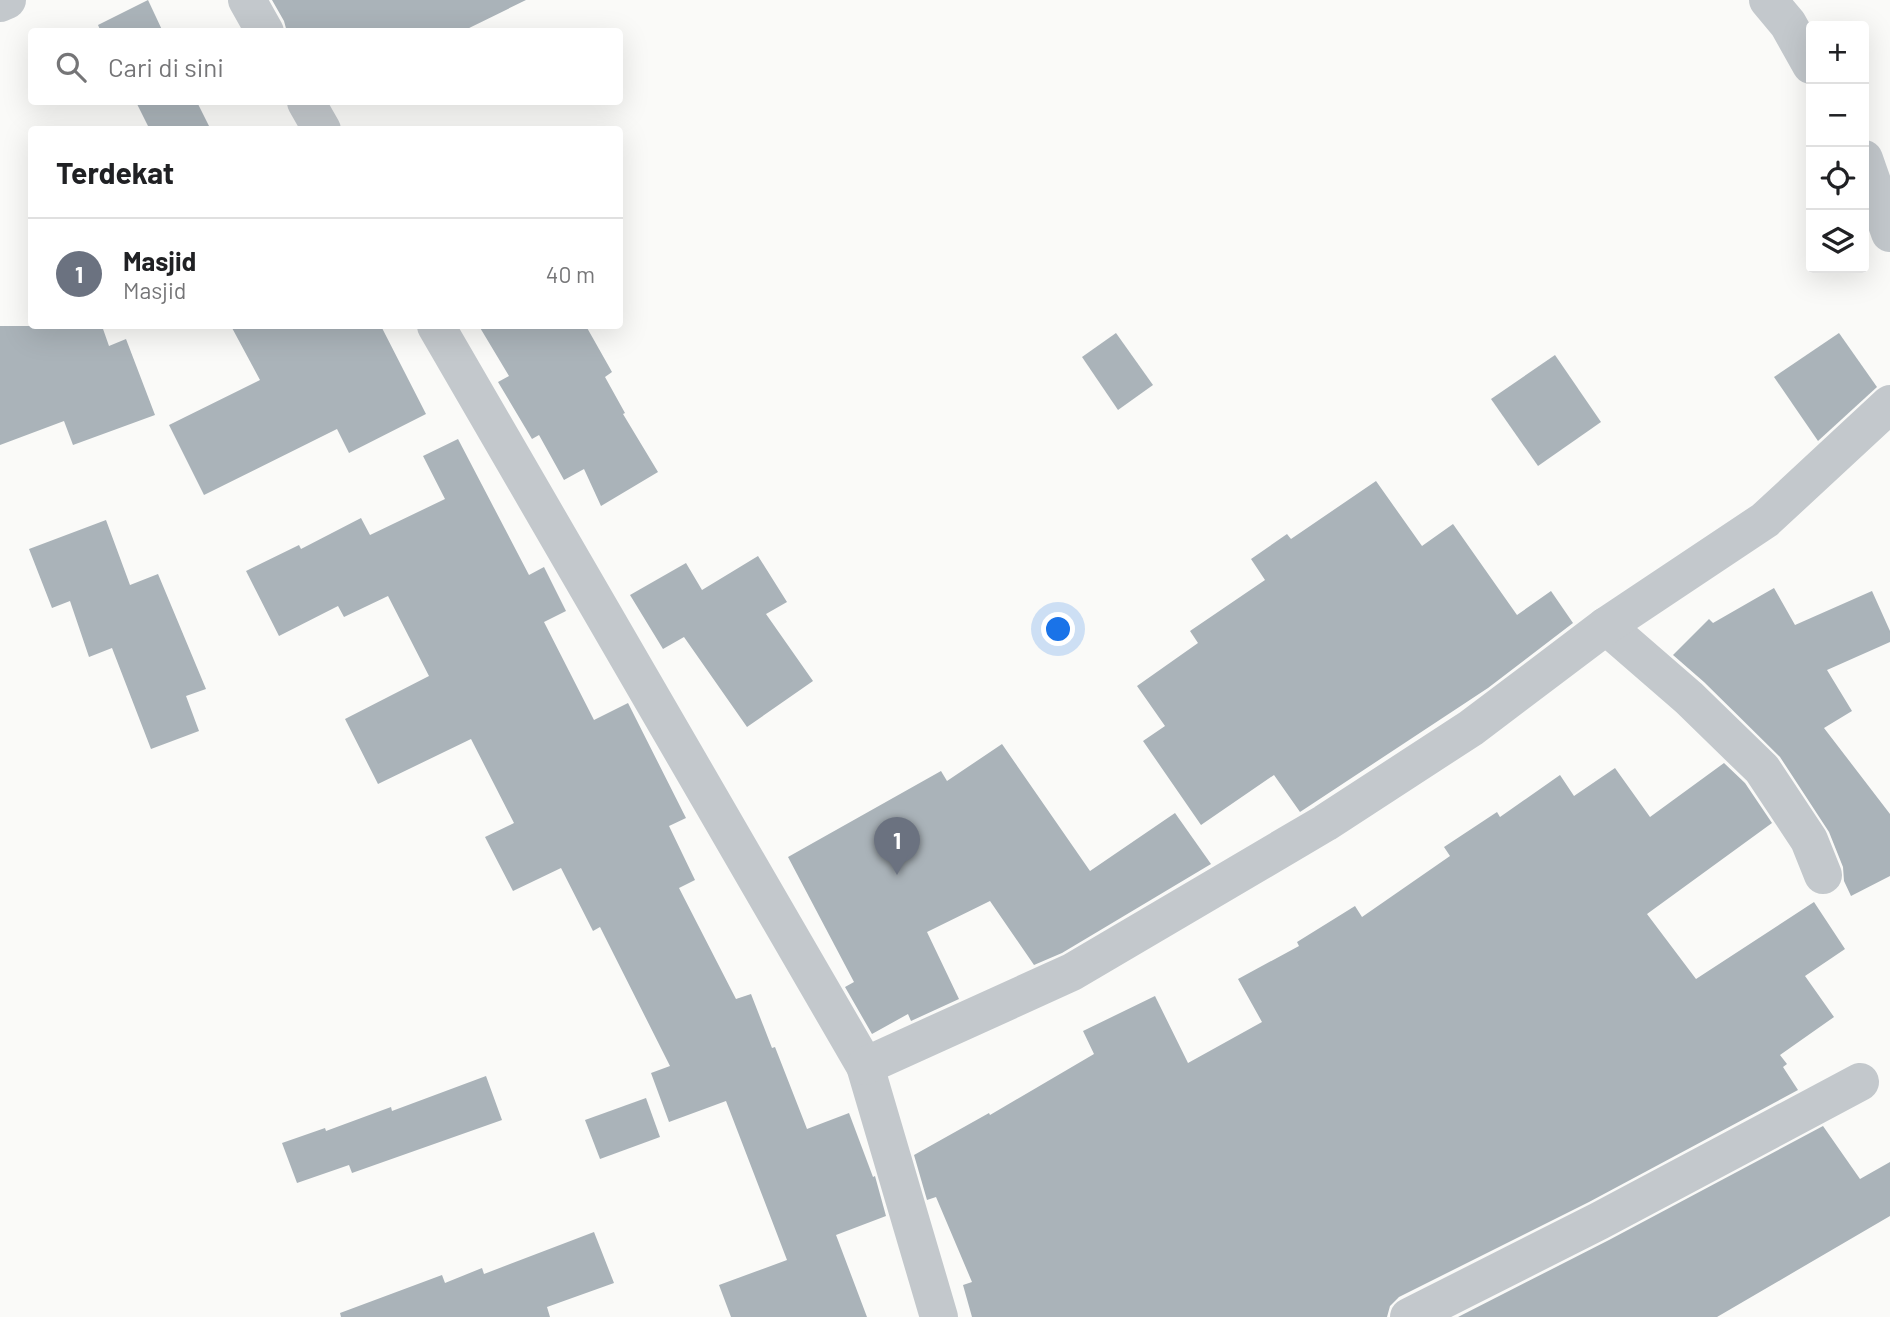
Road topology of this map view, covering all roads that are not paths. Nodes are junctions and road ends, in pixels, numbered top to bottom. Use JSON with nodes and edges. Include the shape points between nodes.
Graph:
{"nodes":[{"id":1,"x":8,"y":0,"type":"edge"},
{"id":2,"x":247,"y":0,"type":"edge"},
{"id":3,"x":1768,"y":0,"type":"edge"},
{"id":4,"x":0,"y":4,"type":"edge"},
{"id":5,"x":263,"y":28,"type":"edge"},
{"id":6,"x":1806,"y":56,"type":"edge"},
{"id":7,"x":308,"y":105,"type":"edge"},
{"id":8,"x":320,"y":126,"type":"edge"},
{"id":9,"x":1869,"y":173,"type":"edge"},
{"id":10,"x":1890,"y":233,"type":"edge"},
{"id":11,"x":438,"y":329,"type":"edge"},
{"id":12,"x":1890,"y":404,"type":"edge"},
{"id":13,"x":1606,"y":626,"type":"junction"},
{"id":14,"x":1823,"y":875,"type":"dead end"},
{"id":15,"x":865,"y":1066,"type":"junction"},
{"id":16,"x":1860,"y":1083,"type":"dead end"},
{"id":17,"x":939,"y":1317,"type":"edge"},
{"id":18,"x":1409,"y":1317,"type":"edge"}],
"edges":[{"from":1,"to":4,"type":"street"},
{"from":2,"to":5,"type":"street"},
{"from":3,"to":6,"type":"street"},
{"from":7,"to":8,"type":"street"},
{"from":9,"to":10,"type":"street"},
{"from":11,"to":15,"type":"street"},
{"from":12,"to":13,"type":"street","via":[[1765,520]]},
{"from":13,"to":14,"type":"street","via":[[1762,769],[1809,839]]},
{"from":13,"to":15,"type":"street","via":[[1471,728],[1325,823],[1072,972]]},
{"from":15,"to":17,"type":"street"},
{"from":16,"to":18,"type":"street"}]}
